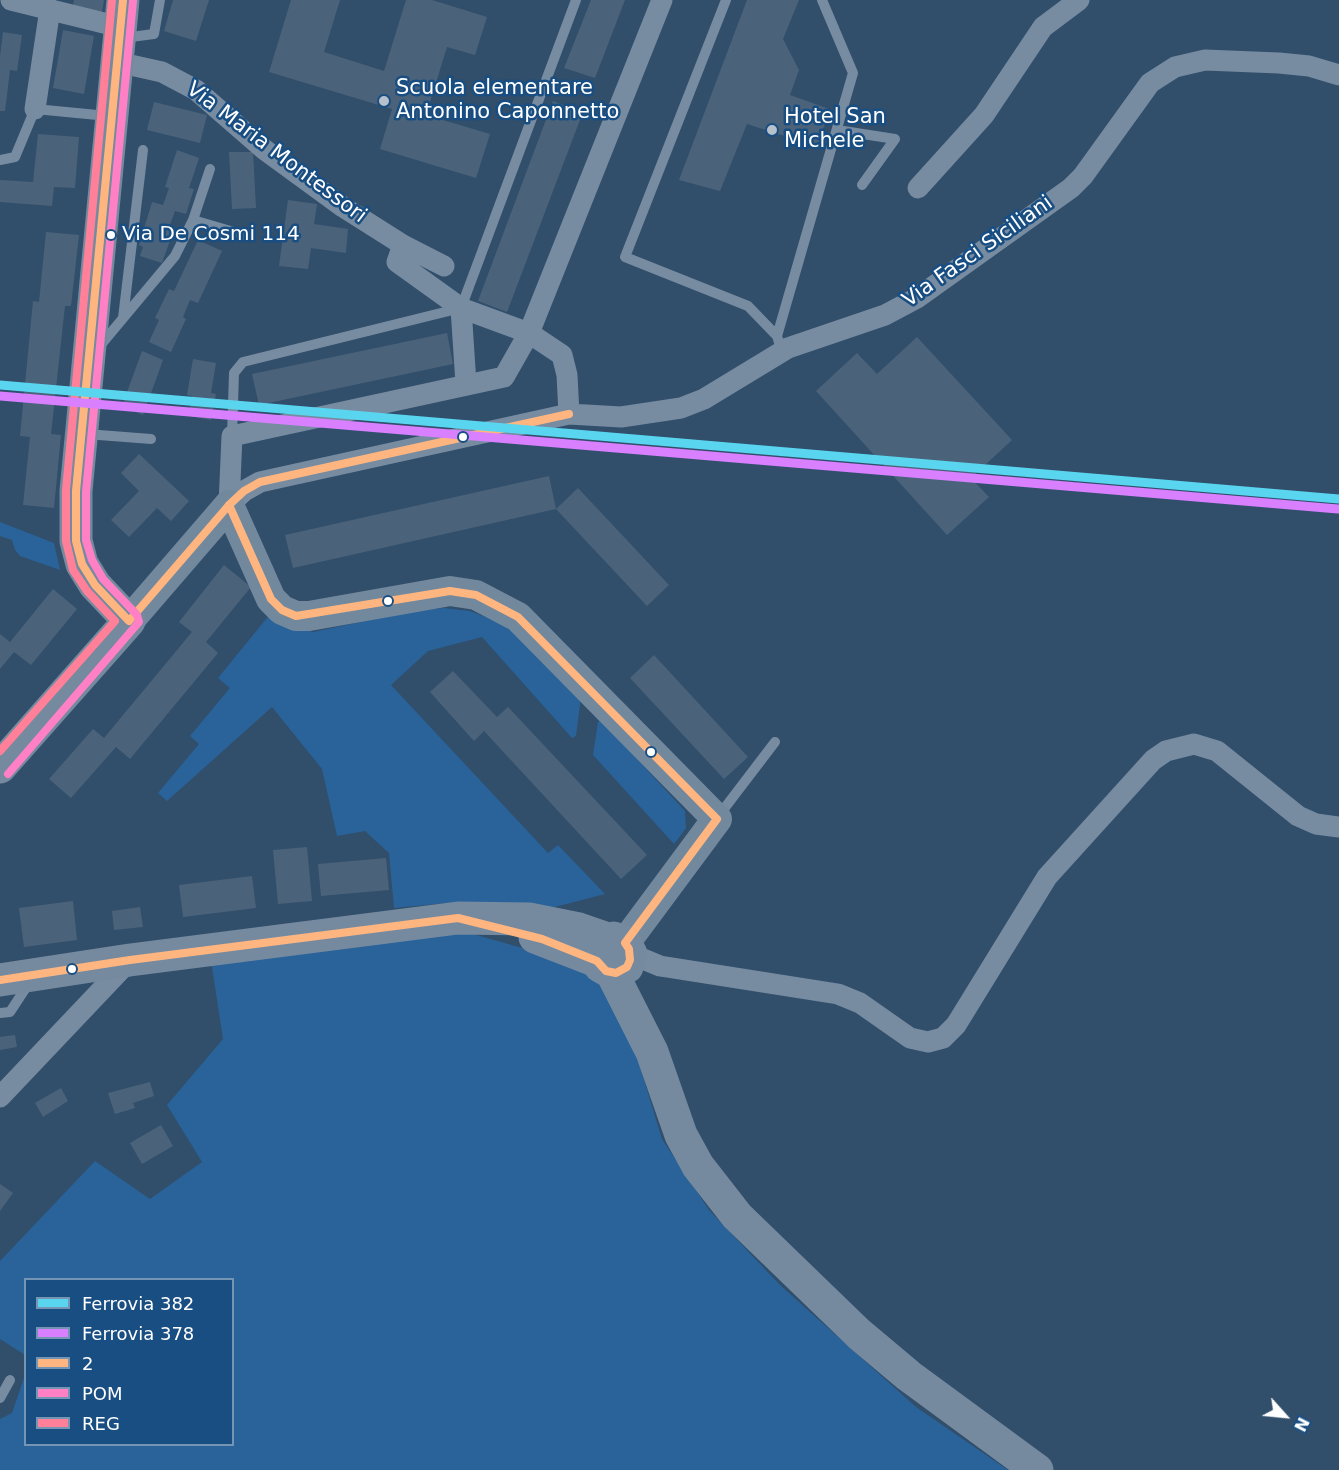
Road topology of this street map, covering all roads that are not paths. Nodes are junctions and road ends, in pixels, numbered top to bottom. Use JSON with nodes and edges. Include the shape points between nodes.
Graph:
{"nodes":[{"id":1,"x":11,"y":0,"type":"edge"},
{"id":2,"x":160,"y":0,"type":"edge"},
{"id":3,"x":576,"y":0,"type":"edge"},
{"id":4,"x":662,"y":0,"type":"edge"},
{"id":5,"x":726,"y":0,"type":"edge"},
{"id":6,"x":822,"y":0,"type":"edge"},
{"id":7,"x":1079,"y":0,"type":"edge"},
{"id":8,"x":50,"y":9,"type":"junction"},
{"id":9,"x":120,"y":32,"type":"edge"},
{"id":10,"x":1339,"y":75,"type":"edge"},
{"id":11,"x":35,"y":109,"type":"junction"},
{"id":12,"x":112,"y":116,"type":"junction"},
{"id":13,"x":837,"y":130,"type":"junction"},
{"id":14,"x":143,"y":150,"type":"dead end"},
{"id":15,"x":0,"y":160,"type":"edge"},
{"id":16,"x":210,"y":169,"type":"dead end"},
{"id":17,"x":862,"y":185,"type":"dead end"},
{"id":18,"x":918,"y":188,"type":"dead end"},
{"id":19,"x":193,"y":220,"type":"junction"},
{"id":20,"x":244,"y":235,"type":"dead end"},
{"id":21,"x":403,"y":245,"type":"junction"},
{"id":22,"x":444,"y":266,"type":"dead end"},
{"id":23,"x":461,"y":308,"type":"junction"},
{"id":24,"x":123,"y":318,"type":"junction"},
{"id":25,"x":530,"y":333,"type":"junction"},
{"id":26,"x":780,"y":344,"type":"junction"},
{"id":27,"x":89,"y":359,"type":"junction"},
{"id":28,"x":466,"y":384,"type":"junction"},
{"id":29,"x":569,"y":414,"type":"junction"},
{"id":30,"x":81,"y":433,"type":"junction"},
{"id":31,"x":232,"y":436,"type":"junction"},
{"id":32,"x":151,"y":439,"type":"dead end"},
{"id":33,"x":229,"y":505,"type":"junction"},
{"id":34,"x":129,"y":621,"type":"junction"},
{"id":35,"x":775,"y":742,"type":"dead end"},
{"id":36,"x":0,"y":767,"type":"edge"},
{"id":37,"x":717,"y":819,"type":"junction"},
{"id":38,"x":1339,"y":827,"type":"edge"},
{"id":39,"x":617,"y":955,"type":"junction"},
{"id":40,"x":130,"y":960,"type":"junction"},
{"id":41,"x":34,"y":975,"type":"junction"},
{"id":42,"x":0,"y":980,"type":"edge"},
{"id":43,"x":0,"y":1013,"type":"edge"},
{"id":44,"x":0,"y":1097,"type":"edge"},
{"id":45,"x":10,"y":1380,"type":"dead end"},
{"id":46,"x":0,"y":1398,"type":"edge"},
{"id":47,"x":1037,"y":1470,"type":"edge"}],
"edges":[{"from":1,"to":8,"type":"street","name":"Via Maria Montessori"},
{"from":2,"to":9,"type":"lane","via":[[154,34]]},
{"from":3,"to":23,"type":"lane"},
{"from":4,"to":25,"type":"street"},
{"from":5,"to":26,"type":"lane","via":[[625,257],[748,306]]},
{"from":6,"to":13,"type":"lane","via":[[853,73]]},
{"from":7,"to":18,"type":"street","via":[[1043,27],[984,115]]},
{"from":8,"to":9,"type":"street","name":"Via Maria Montessori"},
{"from":8,"to":11,"type":"street"},
{"from":9,"to":12,"type":"main road"},
{"from":9,"to":21,"type":"street","name":"Via Maria Montessori","via":[[162,72],[196,90],[266,150]]},
{"from":10,"to":26,"type":"street","name":"Via Fasci Siciliani","via":[[1280,63],[1205,60],[1175,67],[1150,83],[1071,188],[917,298],[885,315]]},
{"from":11,"to":12,"type":"lane"},
{"from":11,"to":15,"type":"lane","via":[[15,157]]},
{"from":12,"to":27,"type":"main road"},
{"from":13,"to":17,"type":"lane","via":[[895,139]]},
{"from":13,"to":26,"type":"lane"},
{"from":14,"to":24,"type":"lane"},
{"from":16,"to":19,"type":"lane"},
{"from":19,"to":20,"type":"lane"},
{"from":19,"to":24,"type":"lane","via":[[175,256]]},
{"from":21,"to":22,"type":"street","name":"Via Maria Montessori"},
{"from":21,"to":23,"type":"street","via":[[397,262]]},
{"from":23,"to":25,"type":"street"},
{"from":23,"to":28,"type":"street"},
{"from":23,"to":31,"type":"lane","via":[[243,362],[234,373]]},
{"from":24,"to":27,"type":"lane"},
{"from":25,"to":28,"type":"street","via":[[504,377]]},
{"from":25,"to":29,"type":"street","via":[[562,355]]},
{"from":26,"to":29,"type":"street","name":"Via Fasci Siciliani","via":[[704,399],[681,408],[621,417]]},
{"from":27,"to":30,"type":"main road"},
{"from":28,"to":31,"type":"street"},
{"from":29,"to":33,"type":"street","name":"Via Fasci Siciliani","via":[[260,483]]},
{"from":30,"to":32,"type":"lane"},
{"from":30,"to":34,"type":"main road","via":[[76,541],[82,564],[95,585]]},
{"from":31,"to":33,"type":"street"},
{"from":33,"to":34,"type":"main road"},
{"from":33,"to":37,"type":"main road","via":[[271,599],[296,616],[450,591],[477,595],[518,617]]},
{"from":34,"to":36,"type":"main road"},
{"from":35,"to":37,"type":"lane"},
{"from":37,"to":39,"type":"main road"},
{"from":38,"to":39,"type":"street","via":[[1316,824],[1298,816],[1216,751],[1194,744],[1166,751],[1153,760],[1047,877],[956,1025],[943,1038],[928,1042],[910,1038],[860,1003],[838,994],[660,966]]},
{"from":39,"to":40,"type":"main road","via":[[458,918]]},
{"from":39,"to":47,"type":"main road","via":[[652,1022],[652,1052],[681,1135],[698,1166],[737,1216],[859,1334],[909,1376]]},
{"from":40,"to":41,"type":"main road"},
{"from":40,"to":44,"type":"street"},
{"from":41,"to":42,"type":"main road"},
{"from":41,"to":43,"type":"lane","via":[[10,1012]]},
{"from":45,"to":46,"type":"lane"}]}
